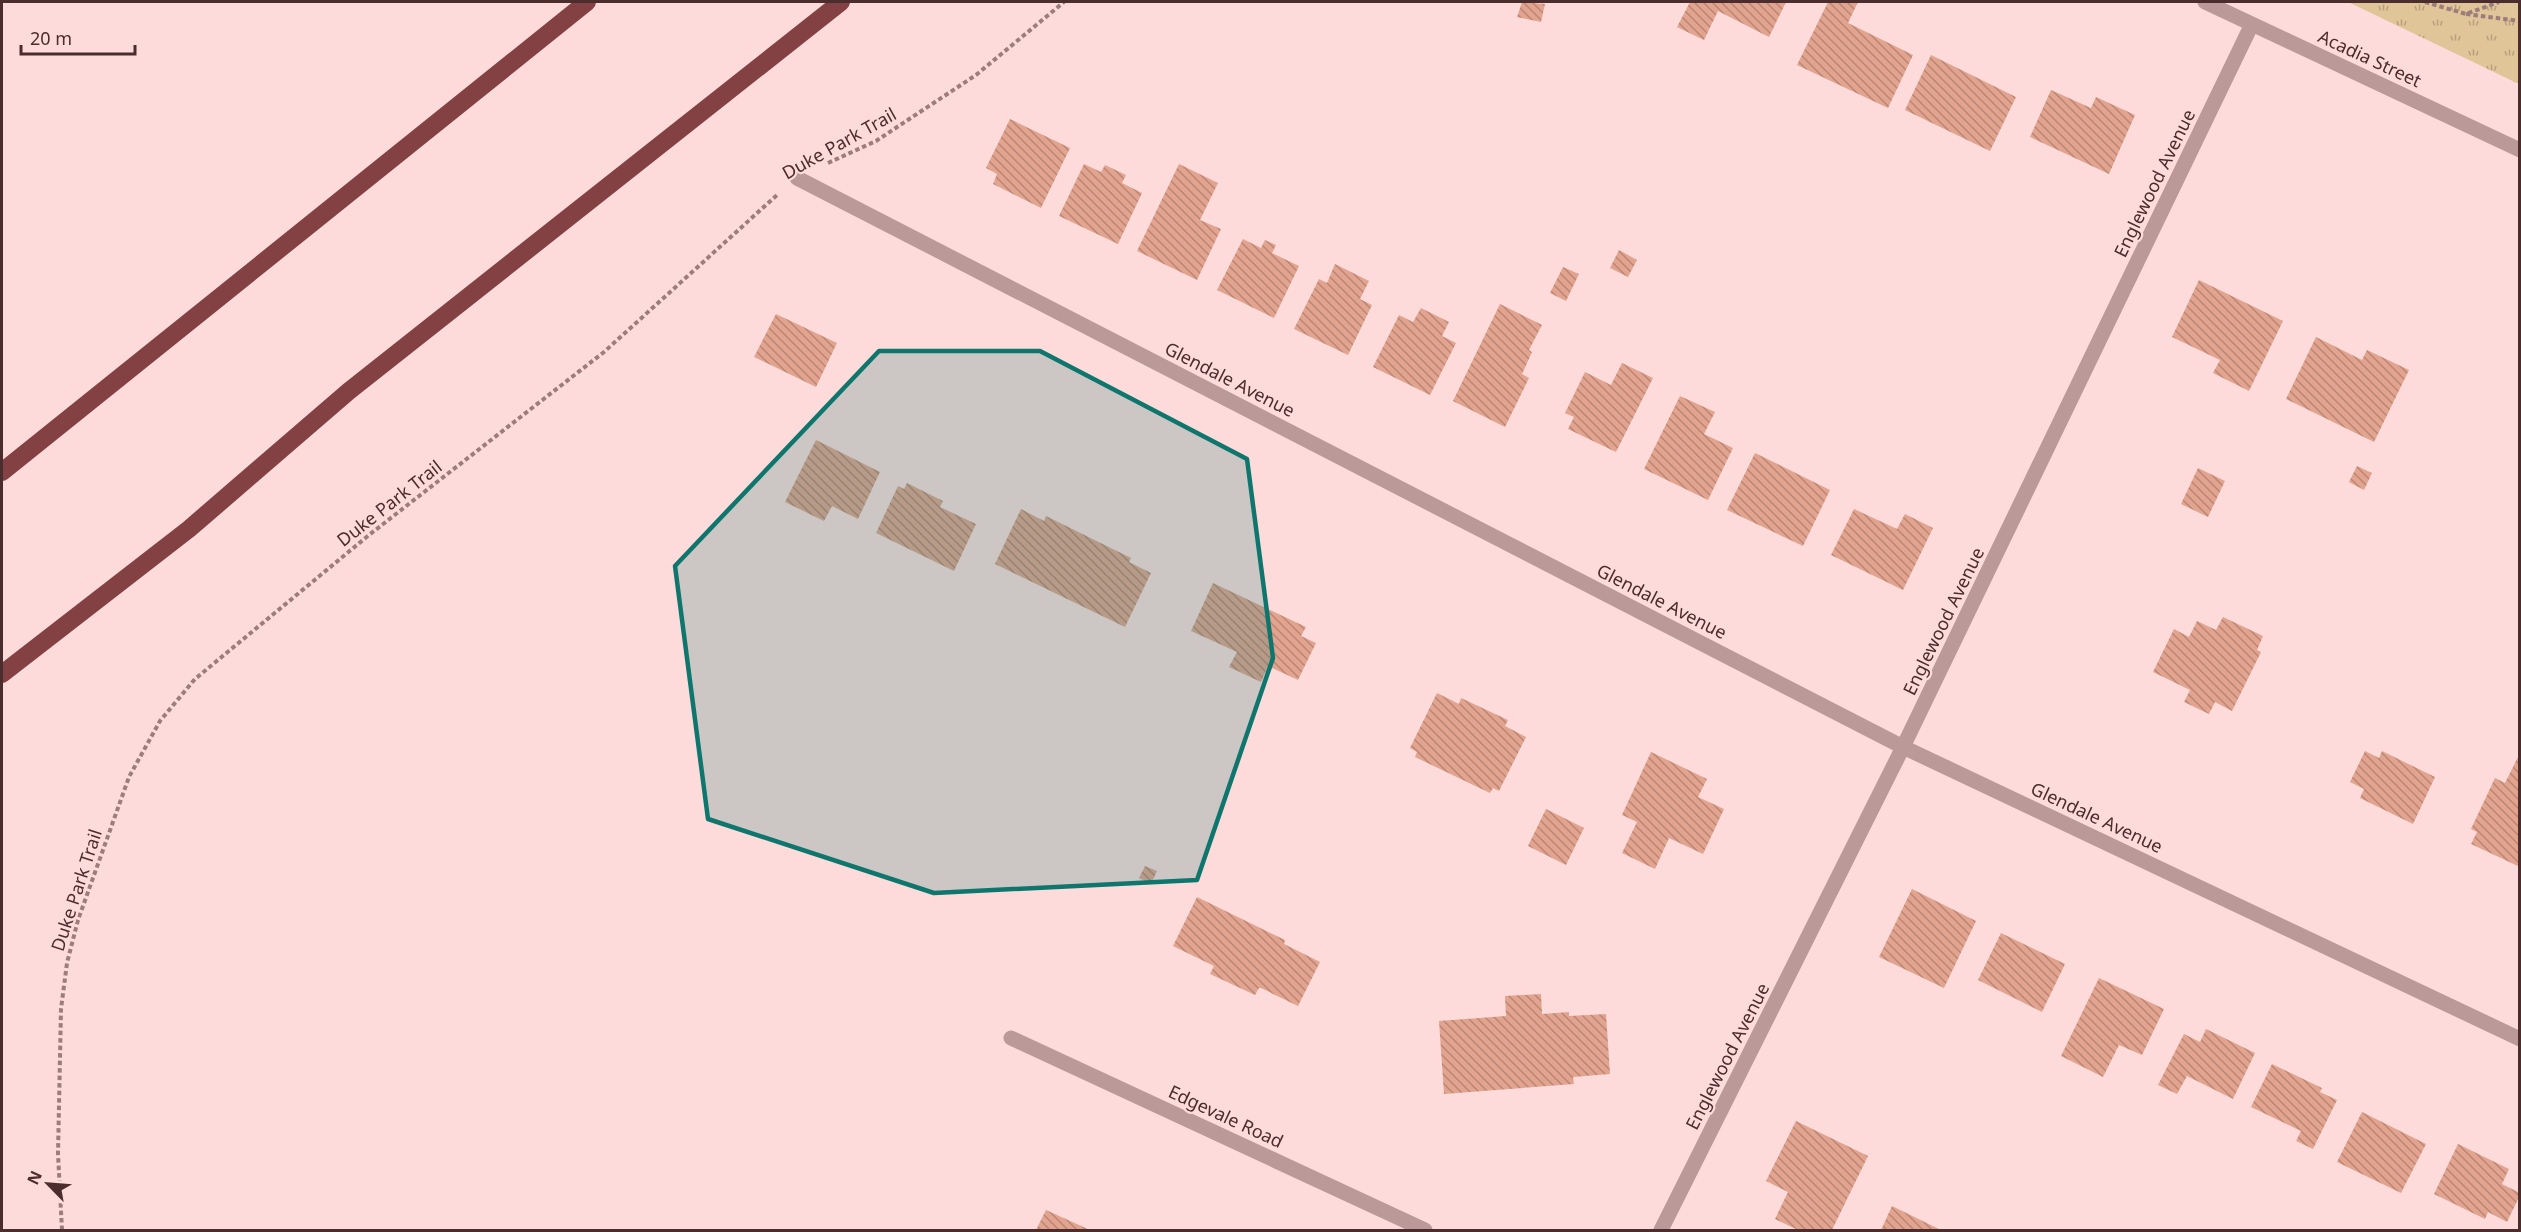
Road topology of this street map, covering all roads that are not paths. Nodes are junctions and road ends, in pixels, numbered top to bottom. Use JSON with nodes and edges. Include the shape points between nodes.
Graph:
{"nodes":[{"id":1,"x":587,"y":2,"type":"edge"},
{"id":2,"x":841,"y":2,"type":"edge"},
{"id":3,"x":2205,"y":2,"type":"edge"},
{"id":4,"x":2252,"y":24,"type":"junction"},
{"id":5,"x":2520,"y":150,"type":"edge"},
{"id":6,"x":797,"y":178,"type":"road end"},
{"id":7,"x":2,"y":472,"type":"edge"},
{"id":8,"x":2,"y":674,"type":"edge"},
{"id":9,"x":1903,"y":747,"type":"junction"},
{"id":10,"x":1011,"y":1038,"type":"dead end"},
{"id":11,"x":2520,"y":1039,"type":"edge"},
{"id":12,"x":1425,"y":1230,"type":"edge"},
{"id":13,"x":1661,"y":1230,"type":"edge"}],
"edges":[{"from":1,"to":7,"type":"highway"},
{"from":2,"to":8,"type":"highway","via":[[349,391],[189,529]]},
{"from":3,"to":4,"type":"street","name":"Acadia Street"},
{"from":4,"to":5,"type":"street","name":"Acadia Street"},
{"from":4,"to":9,"type":"street","name":"Englewood Avenue"},
{"from":6,"to":9,"type":"street","name":"Glendale Avenue"},
{"from":9,"to":11,"type":"street","name":"Glendale Avenue"},
{"from":9,"to":13,"type":"street","name":"Englewood Avenue"},
{"from":10,"to":12,"type":"street","name":"Edgevale Road"}]}
